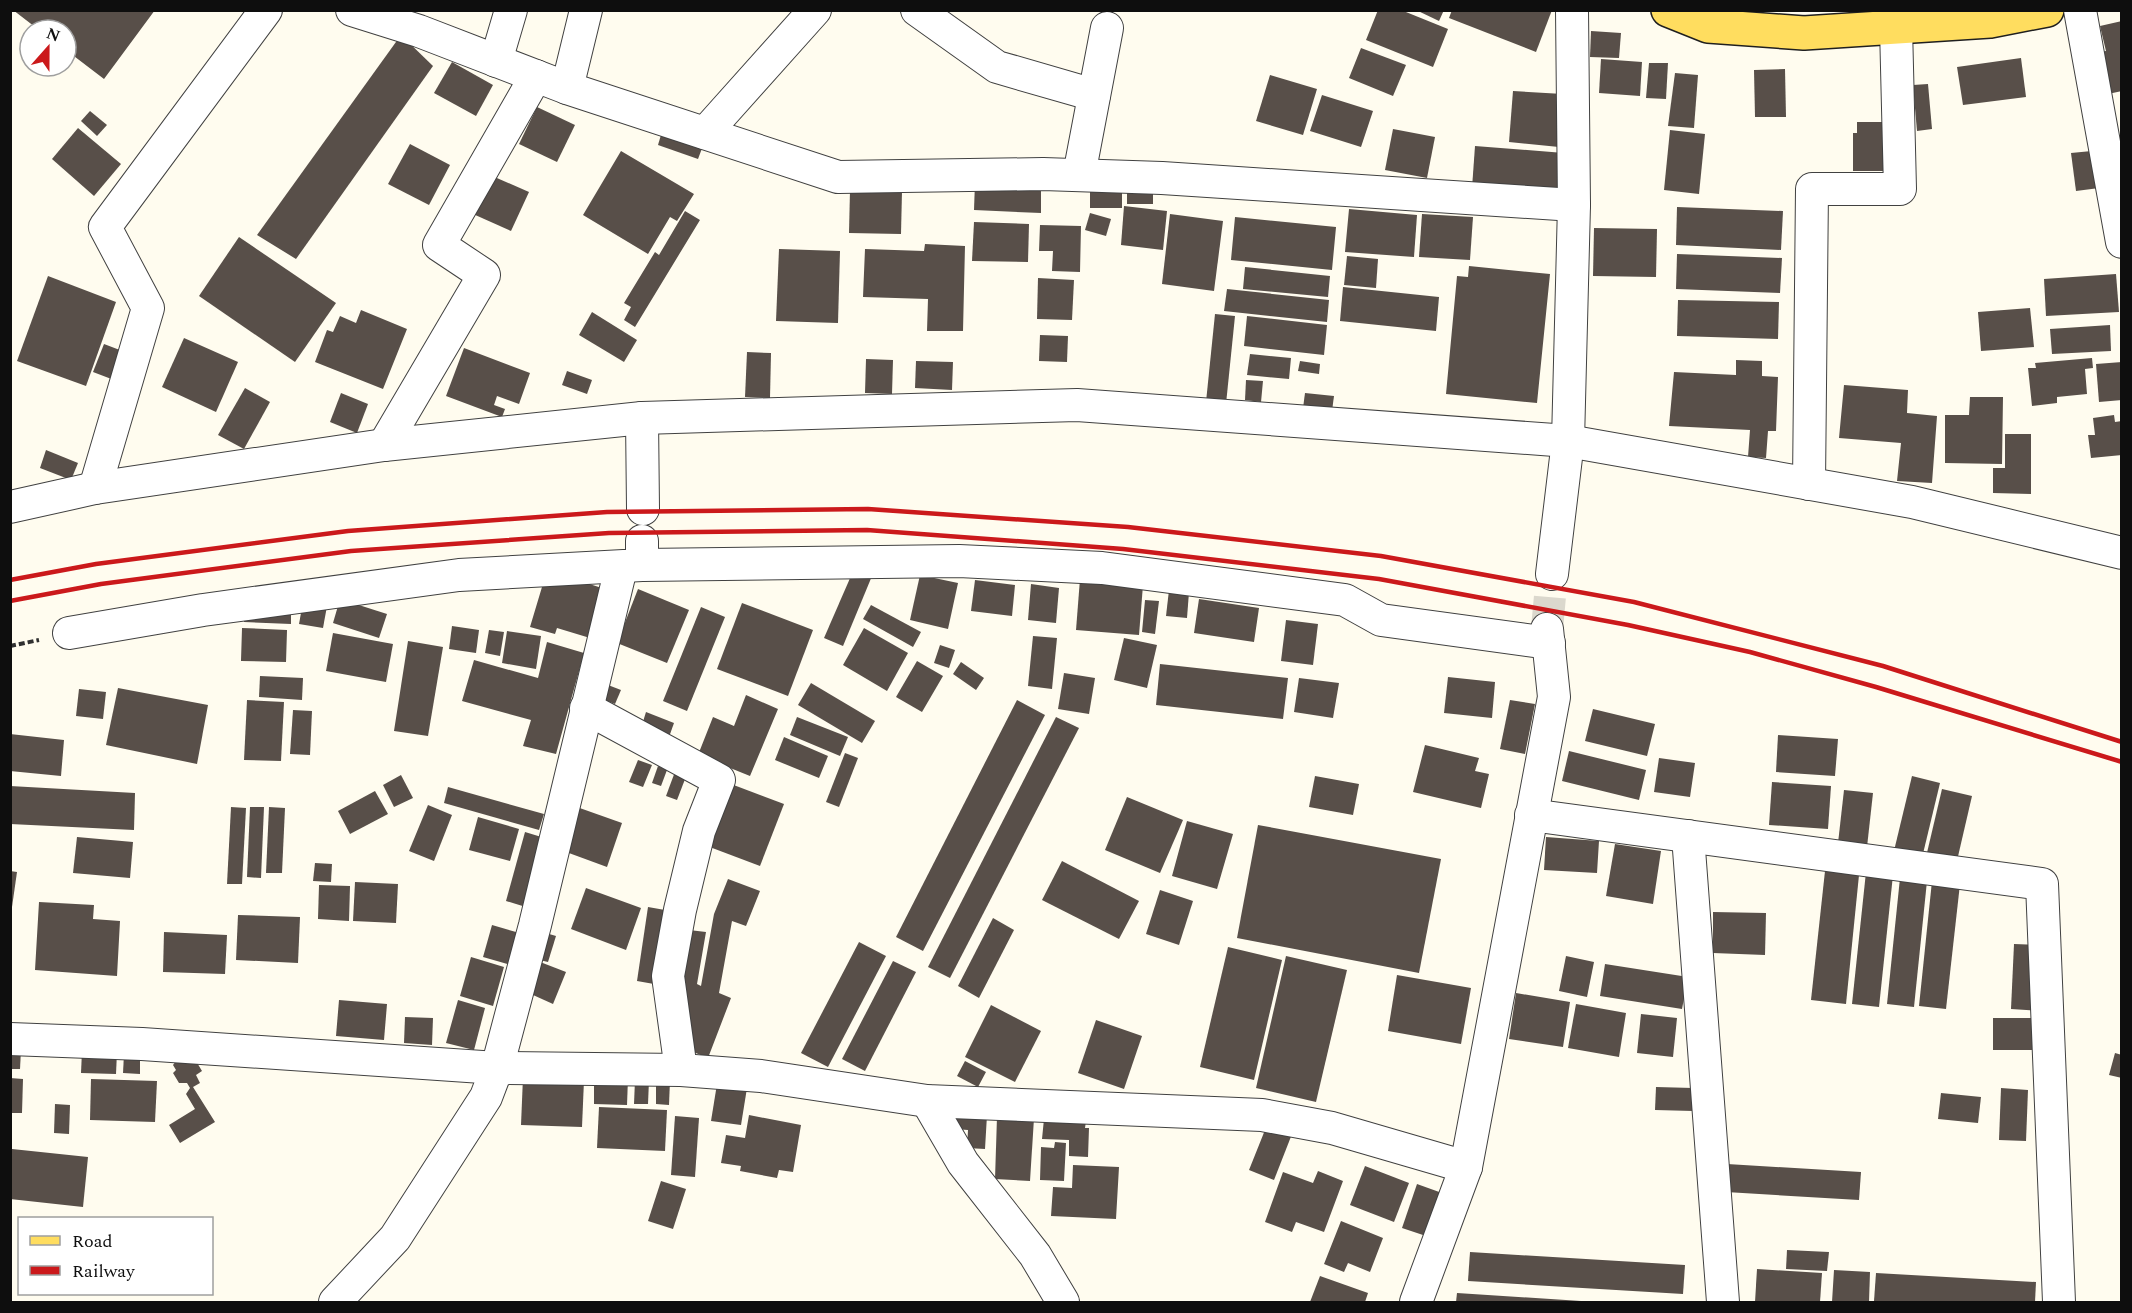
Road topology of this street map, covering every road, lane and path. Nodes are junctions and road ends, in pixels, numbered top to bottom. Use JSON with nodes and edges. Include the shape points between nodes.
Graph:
{"nodes":[{"id":1,"x":266,"y":10,"type":"edge"},
{"id":2,"x":352,"y":10,"type":"edge"},
{"id":3,"x":511,"y":10,"type":"edge"},
{"id":4,"x":586,"y":10,"type":"edge"},
{"id":5,"x":815,"y":10,"type":"edge"},
{"id":6,"x":916,"y":10,"type":"edge"},
{"id":7,"x":1572,"y":10,"type":"edge"},
{"id":8,"x":1668,"y":10,"type":"edge"},
{"id":9,"x":2047,"y":10,"type":"edge"},
{"id":10,"x":2080,"y":10,"type":"edge"},
{"id":11,"x":422,"y":21,"type":"edge"},
{"id":12,"x":1896,"y":27,"type":"junction"},
{"id":13,"x":1107,"y":28,"type":"dead end"},
{"id":14,"x":496,"y":61,"type":"junction"},
{"id":15,"x":536,"y":76,"type":"junction"},
{"id":16,"x":567,"y":88,"type":"junction"},
{"id":17,"x":1094,"y":95,"type":"junction"},
{"id":18,"x":705,"y":133,"type":"junction"},
{"id":19,"x":1079,"y":175,"type":"junction"},
{"id":20,"x":1574,"y":205,"type":"junction"},
{"id":21,"x":2121,"y":242,"type":"edge"},
{"id":22,"x":642,"y":418,"type":"junction"},
{"id":23,"x":1568,"y":441,"type":"junction"},
{"id":24,"x":384,"y":445,"type":"junction"},
{"id":25,"x":1809,"y":484,"type":"junction"},
{"id":26,"x":95,"y":488,"type":"junction"},
{"id":27,"x":10,"y":507,"type":"edge"},
{"id":28,"x":643,"y":509,"type":"dead end"},
{"id":29,"x":2121,"y":553,"type":"edge"},
{"id":30,"x":635,"y":558,"type":"junction"},
{"id":31,"x":1552,"y":574,"type":"tunnel mouth"},
{"id":32,"x":69,"y":633,"type":"dead end"},
{"id":33,"x":586,"y":708,"type":"junction"},
{"id":34,"x":1531,"y":815,"type":"junction"},
{"id":35,"x":1688,"y":836,"type":"junction"},
{"id":36,"x":10,"y":1039,"type":"edge"},
{"id":37,"x":497,"y":1068,"type":"junction"},
{"id":38,"x":681,"y":1070,"type":"junction"},
{"id":39,"x":927,"y":1101,"type":"junction"},
{"id":40,"x":1466,"y":1167,"type":"junction"},
{"id":41,"x":335,"y":1302,"type":"edge"},
{"id":42,"x":1063,"y":1302,"type":"edge"},
{"id":43,"x":1416,"y":1302,"type":"edge"},
{"id":44,"x":1724,"y":1302,"type":"edge"},
{"id":45,"x":2059,"y":1302,"type":"edge"}],
"edges":[{"from":1,"to":26,"type":"street","via":[[105,227],[148,308]]},
{"from":2,"to":11,"type":"street"},
{"from":3,"to":14,"type":"street"},
{"from":4,"to":16,"type":"street"},
{"from":5,"to":18,"type":"street"},
{"from":6,"to":17,"type":"street","via":[[997,67]]},
{"from":7,"to":20,"type":"street"},
{"from":8,"to":12,"type":"main road","via":[[1708,26],[1804,33]]},
{"from":9,"to":12,"type":"main road","via":[[1990,21]]},
{"from":10,"to":21,"type":"street"},
{"from":11,"to":14,"type":"street"},
{"from":12,"to":25,"type":"street","via":[[1900,189],[1812,189]]},
{"from":13,"to":17,"type":"street"},
{"from":14,"to":15,"type":"street"},
{"from":15,"to":16,"type":"street"},
{"from":15,"to":24,"type":"street","via":[[439,245],[484,275]]},
{"from":16,"to":18,"type":"street"},
{"from":17,"to":19,"type":"street"},
{"from":18,"to":19,"type":"street","via":[[838,177]]},
{"from":19,"to":20,"type":"street"},
{"from":20,"to":23,"type":"street"},
{"from":22,"to":23,"type":"street","via":[[1077,405]]},
{"from":22,"to":24,"type":"street"},
{"from":22,"to":28,"type":"street"},
{"from":23,"to":25,"type":"street"},
{"from":23,"to":31,"type":"street"},
{"from":24,"to":26,"type":"street"},
{"from":25,"to":29,"type":"street","via":[[1912,502]]},
{"from":26,"to":27,"type":"street"},
{"from":30,"to":32,"type":"street","via":[[459,575],[202,610]]},
{"from":30,"to":33,"type":"street"},
{"from":30,"to":34,"type":"street","via":[[959,561],[1102,568],[1345,600],[1380,620],[1548,636],[1554,697]]},
{"from":33,"to":37,"type":"street"},
{"from":33,"to":38,"type":"street","via":[[719,780],[699,831],[668,976]]},
{"from":34,"to":35,"type":"street"},
{"from":34,"to":40,"type":"street"},
{"from":35,"to":44,"type":"street"},
{"from":35,"to":45,"type":"street","via":[[2042,885]]},
{"from":36,"to":37,"type":"street"},
{"from":37,"to":38,"type":"street"},
{"from":37,"to":41,"type":"street","via":[[486,1097],[394,1238]]},
{"from":38,"to":39,"type":"street","via":[[761,1076]]},
{"from":39,"to":40,"type":"street","via":[[1262,1115],[1332,1128]]},
{"from":39,"to":42,"type":"street","via":[[963,1163],[1035,1255]]},
{"from":40,"to":43,"type":"street"}]}
